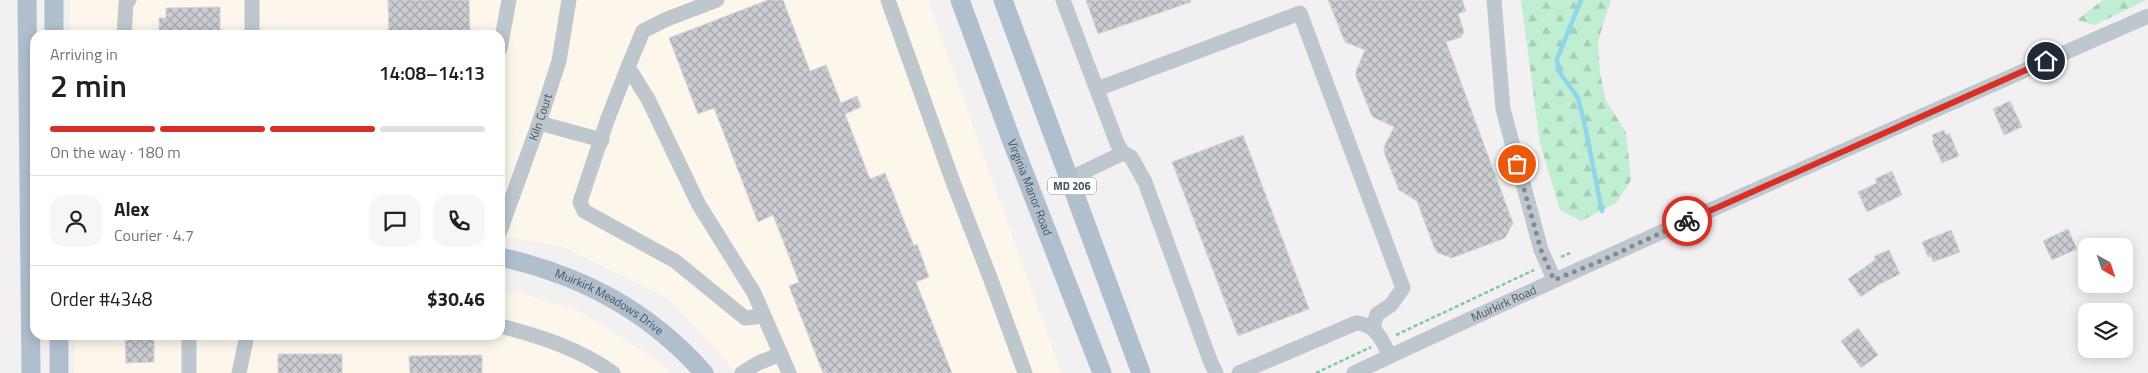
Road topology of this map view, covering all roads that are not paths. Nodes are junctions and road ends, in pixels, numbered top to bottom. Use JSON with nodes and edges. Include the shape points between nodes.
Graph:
{"nodes":[{"id":1,"x":27,"y":0,"type":"edge"},
{"id":2,"x":54,"y":0,"type":"edge"},
{"id":3,"x":129,"y":0,"type":"edge"},
{"id":4,"x":252,"y":0,"type":"edge"},
{"id":5,"x":509,"y":0,"type":"edge"},
{"id":6,"x":569,"y":0,"type":"edge"},
{"id":7,"x":717,"y":0,"type":"edge"},
{"id":8,"x":888,"y":0,"type":"edge"},
{"id":9,"x":960,"y":0,"type":"edge"},
{"id":10,"x":1003,"y":0,"type":"edge"},
{"id":11,"x":1064,"y":0,"type":"edge"},
{"id":12,"x":1494,"y":0,"type":"edge"},
{"id":13,"x":2148,"y":16,"type":"edge"},
{"id":14,"x":54,"y":30,"type":"edge"},
{"id":15,"x":124,"y":30,"type":"edge"},
{"id":16,"x":252,"y":30,"type":"edge"},
{"id":17,"x":503,"y":30,"type":"edge"},
{"id":18,"x":628,"y":67,"type":"junction"},
{"id":19,"x":1097,"y":89,"type":"junction"},
{"id":20,"x":539,"y":124,"type":"junction"},
{"id":21,"x":30,"y":128,"type":"edge"},
{"id":22,"x":602,"y":140,"type":"junction"},
{"id":23,"x":1123,"y":153,"type":"junction"},
{"id":24,"x":1069,"y":179,"type":"junction"},
{"id":25,"x":505,"y":217,"type":"edge"},
{"id":26,"x":505,"y":258,"type":"edge"},
{"id":27,"x":1554,"y":280,"type":"junction"},
{"id":28,"x":763,"y":316,"type":"junction"},
{"id":29,"x":505,"y":327,"type":"edge"},
{"id":30,"x":1373,"y":328,"type":"junction"},
{"id":31,"x":32,"y":340,"type":"edge"},
{"id":32,"x":59,"y":340,"type":"edge"},
{"id":33,"x":189,"y":340,"type":"edge"},
{"id":34,"x":246,"y":340,"type":"edge"},
{"id":35,"x":781,"y":354,"type":"junction"},
{"id":36,"x":1390,"y":356,"type":"junction"},
{"id":37,"x":1100,"y":371,"type":"edge"},
{"id":38,"x":31,"y":373,"type":"edge"},
{"id":39,"x":59,"y":373,"type":"edge"},
{"id":40,"x":189,"y":373,"type":"edge"},
{"id":41,"x":239,"y":373,"type":"edge"},
{"id":42,"x":613,"y":373,"type":"edge"},
{"id":43,"x":704,"y":373,"type":"edge"},
{"id":44,"x":742,"y":373,"type":"edge"},
{"id":45,"x":790,"y":373,"type":"edge"},
{"id":46,"x":1025,"y":373,"type":"edge"},
{"id":47,"x":1141,"y":373,"type":"edge"},
{"id":48,"x":1216,"y":373,"type":"edge"},
{"id":49,"x":1239,"y":373,"type":"edge"},
{"id":50,"x":1354,"y":373,"type":"edge"}],
"edges":[{"from":1,"to":21,"type":"main road"},
{"from":2,"to":14,"type":"main road"},
{"from":3,"to":15,"type":"street","via":[[126,3]]},
{"from":4,"to":16,"type":"street"},
{"from":5,"to":17,"type":"street"},
{"from":6,"to":20,"type":"street","name":"Kiln Court","via":[[559,61]]},
{"from":7,"to":18,"type":"street","via":[[644,31]]},
{"from":8,"to":46,"type":"street"},
{"from":9,"to":37,"type":"main road","name":"Virginia Manor Road","number":"MD 206"},
{"from":10,"to":24,"type":"main road","number":"MD 206"},
{"from":11,"to":19,"type":"street"},
{"from":12,"to":27,"type":"street","via":[[1503,110],[1541,250]]},
{"from":13,"to":27,"type":"street","name":"Muirkirk Road"},
{"from":18,"to":22,"type":"street"},
{"from":18,"to":28,"type":"street","via":[[648,100],[699,205],[754,293]]},
{"from":19,"to":23,"type":"street"},
{"from":19,"to":30,"type":"street","via":[[1300,13],[1402,288],[1390,305],[1377,314]]},
{"from":20,"to":22,"type":"street"},
{"from":20,"to":25,"type":"street","name":"Kiln Court"},
{"from":22,"to":28,"type":"street","via":[[580,202],[584,211],[675,261],[745,318]]},
{"from":23,"to":24,"type":"street"},
{"from":23,"to":48,"type":"street","via":[[1131,157],[1145,182]]},
{"from":24,"to":47,"type":"main road","number":"MD 206"},
{"from":26,"to":43,"type":"main road","name":"Muirkirk Meadows Drive","via":[[561,274],[623,304],[659,331]]},
{"from":27,"to":36,"type":"street","name":"Muirkirk Road"},
{"from":28,"to":35,"type":"street"},
{"from":29,"to":42,"type":"street","via":[[580,353]]},
{"from":30,"to":36,"type":"street"},
{"from":30,"to":49,"type":"street","via":[[1356,324]]},
{"from":31,"to":38,"type":"main road"},
{"from":32,"to":39,"type":"main road"},
{"from":33,"to":40,"type":"street"},
{"from":34,"to":41,"type":"street"},
{"from":35,"to":44,"type":"street"},
{"from":35,"to":45,"type":"street"},
{"from":36,"to":50,"type":"street","name":"Muirkirk Road"}]}
